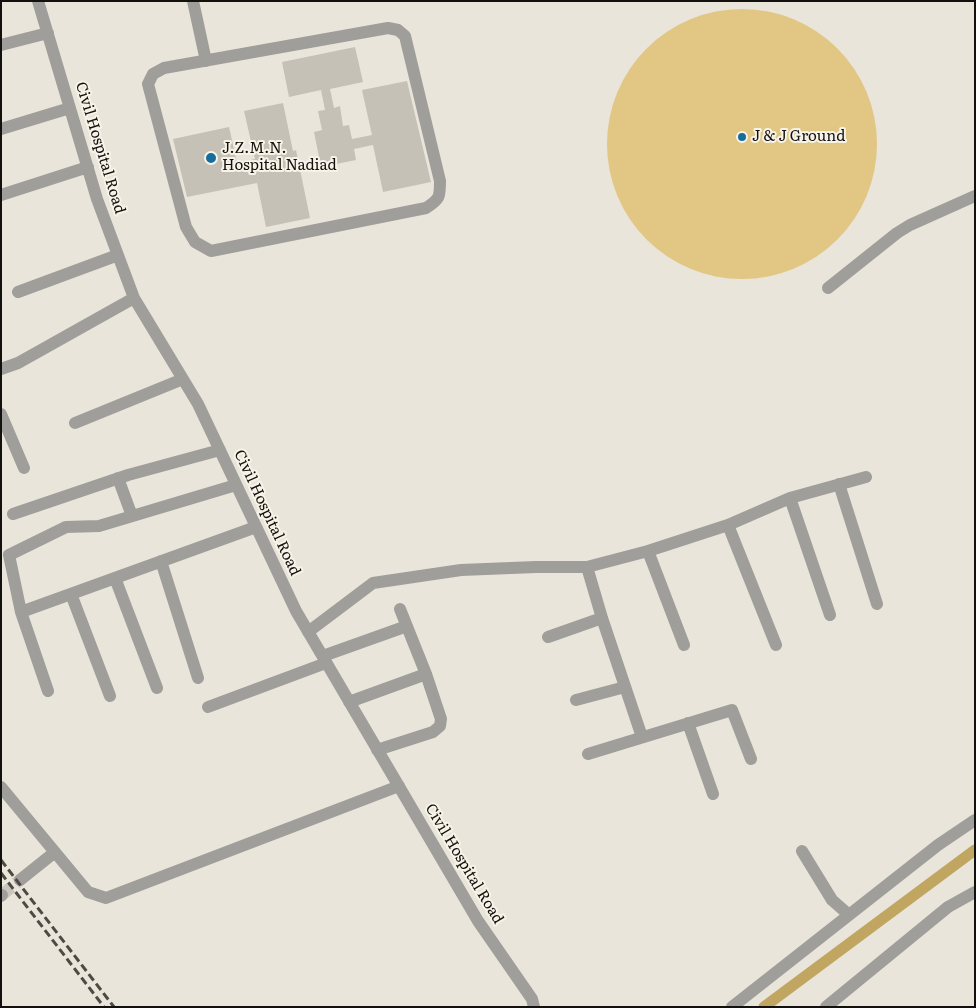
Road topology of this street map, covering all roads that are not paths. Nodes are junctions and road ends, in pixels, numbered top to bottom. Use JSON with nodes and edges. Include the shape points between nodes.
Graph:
{"nodes":[{"id":1,"x":38,"y":1,"type":"edge"},
{"id":2,"x":193,"y":1,"type":"edge"},
{"id":3,"x":48,"y":33,"type":"junction"},
{"id":4,"x":1,"y":45,"type":"edge"},
{"id":5,"x":206,"y":61,"type":"junction"},
{"id":6,"x":70,"y":108,"type":"junction"},
{"id":7,"x":1,"y":130,"type":"edge"},
{"id":8,"x":88,"y":167,"type":"junction"},
{"id":9,"x":1,"y":195,"type":"edge"},
{"id":10,"x":975,"y":196,"type":"edge"},
{"id":11,"x":118,"y":255,"type":"junction"},
{"id":12,"x":828,"y":288,"type":"dead end"},
{"id":13,"x":18,"y":292,"type":"dead end"},
{"id":14,"x":134,"y":298,"type":"junction"},
{"id":15,"x":1,"y":369,"type":"edge"},
{"id":16,"x":183,"y":379,"type":"junction"},
{"id":17,"x":1,"y":414,"type":"edge"},
{"id":18,"x":74,"y":423,"type":"dead end"},
{"id":19,"x":220,"y":450,"type":"junction"},
{"id":20,"x":24,"y":468,"type":"dead end"},
{"id":21,"x":866,"y":477,"type":"dead end"},
{"id":22,"x":118,"y":478,"type":"junction"},
{"id":23,"x":839,"y":484,"type":"junction"},
{"id":24,"x":236,"y":485,"type":"junction"},
{"id":25,"x":790,"y":498,"type":"junction"},
{"id":26,"x":13,"y":514,"type":"dead end"},
{"id":27,"x":132,"y":516,"type":"junction"},
{"id":28,"x":728,"y":525,"type":"junction"},
{"id":29,"x":256,"y":527,"type":"junction"},
{"id":30,"x":648,"y":551,"type":"junction"},
{"id":31,"x":161,"y":561,"type":"junction"},
{"id":32,"x":587,"y":567,"type":"junction"},
{"id":33,"x":115,"y":578,"type":"junction"},
{"id":34,"x":71,"y":594,"type":"junction"},
{"id":35,"x":877,"y":604,"type":"dead end"},
{"id":36,"x":400,"y":609,"type":"dead end"},
{"id":37,"x":22,"y":612,"type":"junction"},
{"id":38,"x":830,"y":615,"type":"dead end"},
{"id":39,"x":602,"y":618,"type":"junction"},
{"id":40,"x":407,"y":626,"type":"junction"},
{"id":41,"x":308,"y":632,"type":"junction"},
{"id":42,"x":548,"y":637,"type":"dead end"},
{"id":43,"x":684,"y":645,"type":"dead end"},
{"id":44,"x":776,"y":645,"type":"dead end"},
{"id":45,"x":324,"y":660,"type":"junction"},
{"id":46,"x":426,"y":674,"type":"junction"},
{"id":47,"x":198,"y":678,"type":"dead end"},
{"id":48,"x":625,"y":686,"type":"junction"},
{"id":49,"x":157,"y":688,"type":"dead end"},
{"id":50,"x":48,"y":691,"type":"dead end"},
{"id":51,"x":110,"y":696,"type":"dead end"},
{"id":52,"x":576,"y":700,"type":"dead end"},
{"id":53,"x":349,"y":702,"type":"junction"},
{"id":54,"x":208,"y":707,"type":"dead end"},
{"id":55,"x":688,"y":723,"type":"junction"},
{"id":56,"x":642,"y":737,"type":"junction"},
{"id":57,"x":377,"y":750,"type":"junction"},
{"id":58,"x":588,"y":754,"type":"dead end"},
{"id":59,"x":751,"y":759,"type":"dead end"},
{"id":60,"x":399,"y":786,"type":"junction"},
{"id":61,"x":1,"y":787,"type":"edge"},
{"id":62,"x":713,"y":794,"type":"dead end"},
{"id":63,"x":975,"y":820,"type":"edge"},
{"id":64,"x":802,"y":851,"type":"dead end"},
{"id":65,"x":55,"y":852,"type":"junction"},
{"id":66,"x":20,"y":880,"type":"tunnel mouth"},
{"id":67,"x":975,"y":892,"type":"edge"},
{"id":68,"x":848,"y":914,"type":"junction"},
{"id":69,"x":534,"y":1007,"type":"edge"},
{"id":70,"x":732,"y":1007,"type":"edge"},
{"id":71,"x":826,"y":1007,"type":"edge"}],
"edges":[{"from":1,"to":3,"type":"street","name":"Civil Hospital Road"},
{"from":2,"to":5,"type":"street"},
{"from":3,"to":4,"type":"street"},
{"from":3,"to":6,"type":"street","name":"Civil Hospital Road"},
{"from":5,"to":5,"type":"street","via":[[388,28],[398,30],[406,36],[440,181],[438,201],[426,208],[211,251],[195,242],[186,227],[148,84],[153,74],[164,68]]},
{"from":6,"to":7,"type":"street"},
{"from":6,"to":8,"type":"street","name":"Civil Hospital Road"},
{"from":8,"to":9,"type":"street"},
{"from":8,"to":11,"type":"street","name":"Civil Hospital Road"},
{"from":10,"to":12,"type":"street","via":[[904,229]]},
{"from":11,"to":13,"type":"street"},
{"from":11,"to":14,"type":"street","name":"Civil Hospital Road"},
{"from":14,"to":15,"type":"street","via":[[18,363]]},
{"from":14,"to":16,"type":"street","name":"Civil Hospital Road"},
{"from":16,"to":18,"type":"street"},
{"from":16,"to":19,"type":"street","name":"Civil Hospital Road"},
{"from":17,"to":20,"type":"street"},
{"from":19,"to":22,"type":"street"},
{"from":19,"to":24,"type":"street","name":"Civil Hospital Road"},
{"from":21,"to":23,"type":"street"},
{"from":22,"to":26,"type":"street"},
{"from":22,"to":27,"type":"street"},
{"from":23,"to":25,"type":"street"},
{"from":23,"to":35,"type":"street"},
{"from":24,"to":27,"type":"street"},
{"from":24,"to":29,"type":"street","name":"Civil Hospital Road"},
{"from":25,"to":28,"type":"street"},
{"from":25,"to":38,"type":"street"},
{"from":27,"to":37,"type":"street","via":[[99,526],[66,528],[9,555]]},
{"from":28,"to":30,"type":"street"},
{"from":28,"to":44,"type":"street"},
{"from":29,"to":31,"type":"street"},
{"from":29,"to":41,"type":"street","name":"Civil Hospital Road"},
{"from":30,"to":32,"type":"street"},
{"from":30,"to":43,"type":"street"},
{"from":31,"to":33,"type":"street"},
{"from":31,"to":47,"type":"street"},
{"from":32,"to":39,"type":"street"},
{"from":32,"to":41,"type":"street","via":[[461,570],[373,583]]},
{"from":33,"to":34,"type":"street"},
{"from":33,"to":49,"type":"street"},
{"from":34,"to":37,"type":"street"},
{"from":34,"to":51,"type":"street"},
{"from":36,"to":40,"type":"street"},
{"from":37,"to":50,"type":"street"},
{"from":39,"to":42,"type":"street"},
{"from":39,"to":48,"type":"street"},
{"from":40,"to":45,"type":"street"},
{"from":40,"to":46,"type":"street"},
{"from":41,"to":45,"type":"street","name":"Civil Hospital Road"},
{"from":45,"to":53,"type":"street","name":"Civil Hospital Road"},
{"from":45,"to":54,"type":"street"},
{"from":46,"to":53,"type":"street"},
{"from":46,"to":57,"type":"street","via":[[441,719],[440,726],[433,732]]},
{"from":48,"to":52,"type":"street"},
{"from":48,"to":56,"type":"street"},
{"from":53,"to":57,"type":"street","name":"Civil Hospital Road"},
{"from":55,"to":56,"type":"street"},
{"from":55,"to":59,"type":"street","via":[[732,710]]},
{"from":55,"to":62,"type":"street"},
{"from":56,"to":58,"type":"street"},
{"from":57,"to":60,"type":"street","name":"Civil Hospital Road"},
{"from":60,"to":65,"type":"street","via":[[106,898],[88,892]]},
{"from":60,"to":69,"type":"street","name":"Civil Hospital Road","via":[[478,921],[532,999]]},
{"from":61,"to":65,"type":"street"},
{"from":63,"to":68,"type":"street"},
{"from":64,"to":68,"type":"street","via":[[832,900]]},
{"from":65,"to":66,"type":"street"},
{"from":67,"to":71,"type":"street","via":[[948,907]]},
{"from":68,"to":70,"type":"street"}]}
